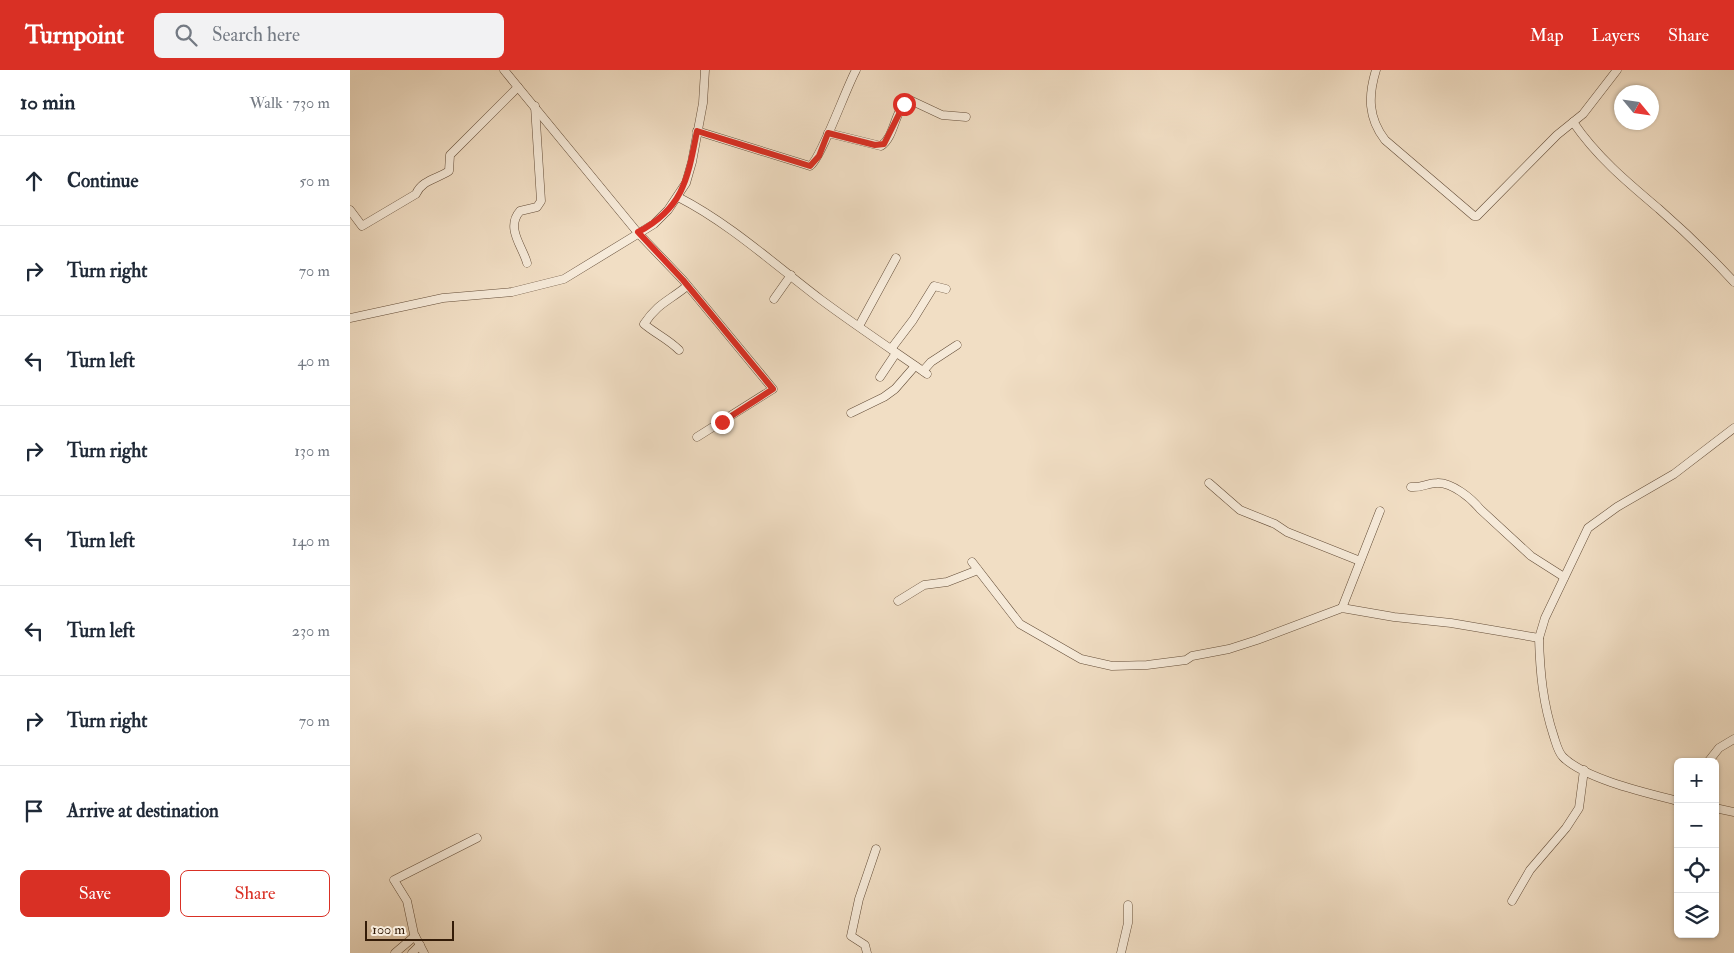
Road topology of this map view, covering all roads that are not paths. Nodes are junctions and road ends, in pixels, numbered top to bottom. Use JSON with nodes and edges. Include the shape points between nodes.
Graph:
{"nodes":[{"id":1,"x":504,"y":70,"type":"edge"},
{"id":2,"x":705,"y":70,"type":"edge"},
{"id":3,"x":856,"y":70,"type":"edge"},
{"id":4,"x":1376,"y":70,"type":"edge"},
{"id":5,"x":1616,"y":70,"type":"edge"},
{"id":6,"x":518,"y":87,"type":"junction"},
{"id":7,"x":535,"y":106,"type":"junction"},
{"id":8,"x":966,"y":117,"type":"dead end"},
{"id":9,"x":1573,"y":122,"type":"junction"},
{"id":10,"x":697,"y":131,"type":"junction"},
{"id":11,"x":828,"y":133,"type":"junction"},
{"id":12,"x":678,"y":197,"type":"junction"},
{"id":13,"x":350,"y":210,"type":"edge"},
{"id":14,"x":638,"y":232,"type":"junction"},
{"id":15,"x":896,"y":258,"type":"dead end"},
{"id":16,"x":528,"y":263,"type":"dead end"},
{"id":17,"x":791,"y":275,"type":"junction"},
{"id":18,"x":1734,"y":282,"type":"edge"},
{"id":19,"x":687,"y":286,"type":"junction"},
{"id":20,"x":946,"y":289,"type":"dead end"},
{"id":21,"x":774,"y":299,"type":"dead end"},
{"id":22,"x":350,"y":318,"type":"edge"},
{"id":23,"x":859,"y":326,"type":"junction"},
{"id":24,"x":957,"y":345,"type":"dead end"},
{"id":25,"x":679,"y":350,"type":"dead end"},
{"id":26,"x":893,"y":351,"type":"junction"},
{"id":27,"x":915,"y":366,"type":"junction"},
{"id":28,"x":880,"y":377,"type":"dead end"},
{"id":29,"x":851,"y":413,"type":"dead end"},
{"id":30,"x":1734,"y":428,"type":"edge"},
{"id":31,"x":697,"y":437,"type":"dead end"},
{"id":32,"x":1209,"y":483,"type":"dead end"},
{"id":33,"x":1410,"y":487,"type":"dead end"},
{"id":34,"x":1380,"y":511,"type":"dead end"},
{"id":35,"x":1360,"y":561,"type":"junction"},
{"id":36,"x":972,"y":562,"type":"dead end"},
{"id":37,"x":978,"y":570,"type":"junction"},
{"id":38,"x":1564,"y":577,"type":"junction"},
{"id":39,"x":898,"y":601,"type":"dead end"},
{"id":40,"x":1342,"y":608,"type":"junction"},
{"id":41,"x":1539,"y":638,"type":"junction"},
{"id":42,"x":1734,"y":739,"type":"edge"},
{"id":43,"x":1711,"y":758,"type":"edge"},
{"id":44,"x":1584,"y":770,"type":"junction"},
{"id":45,"x":1674,"y":800,"type":"edge"},
{"id":46,"x":1719,"y":809,"type":"edge"},
{"id":47,"x":1734,"y":812,"type":"edge"},
{"id":48,"x":477,"y":838,"type":"dead end"},
{"id":49,"x":876,"y":849,"type":"dead end"},
{"id":50,"x":1512,"y":901,"type":"dead end"},
{"id":51,"x":1128,"y":905,"type":"dead end"},
{"id":52,"x":415,"y":936,"type":"junction"},
{"id":53,"x":422,"y":949,"type":"edge"},
{"id":54,"x":395,"y":953,"type":"edge"},
{"id":55,"x":412,"y":953,"type":"edge"},
{"id":56,"x":867,"y":953,"type":"edge"},
{"id":57,"x":1121,"y":953,"type":"edge"}],
"edges":[{"from":1,"to":6,"type":"street"},
{"from":2,"to":10,"type":"street"},
{"from":3,"to":11,"type":"street"},
{"from":4,"to":9,"type":"street","via":[[1369,100],[1377,129],[1474,216]]},
{"from":5,"to":9,"type":"street"},
{"from":6,"to":7,"type":"street"},
{"from":6,"to":13,"type":"street","via":[[450,155],[449,171],[428,181],[414,195],[362,226]]},
{"from":7,"to":14,"type":"street"},
{"from":7,"to":16,"type":"street","via":[[541,201],[537,207],[520,211],[516,220],[518,244]]},
{"from":8,"to":11,"type":"street","via":[[942,115],[910,100],[904,104],[881,146]]},
{"from":9,"to":18,"type":"street","via":[[1597,154]]},
{"from":10,"to":11,"type":"street","via":[[810,166],[819,156]]},
{"from":10,"to":12,"type":"street","via":[[692,162]]},
{"from":12,"to":14,"type":"street","via":[[654,224]]},
{"from":12,"to":17,"type":"street","via":[[698,207]]},
{"from":14,"to":19,"type":"street"},
{"from":14,"to":22,"type":"street","via":[[564,279],[512,292],[443,298]]},
{"from":15,"to":23,"type":"street"},
{"from":17,"to":21,"type":"street"},
{"from":17,"to":23,"type":"street"},
{"from":19,"to":25,"type":"street","via":[[659,304],[644,324]]},
{"from":19,"to":31,"type":"street","via":[[773,389]]},
{"from":20,"to":26,"type":"street","via":[[934,286]]},
{"from":23,"to":26,"type":"street"},
{"from":24,"to":27,"type":"street","via":[[931,362],[925,372]]},
{"from":26,"to":27,"type":"street"},
{"from":26,"to":28,"type":"street"},
{"from":27,"to":29,"type":"street","via":[[884,397]]},
{"from":30,"to":38,"type":"street","via":[[1674,474],[1588,528]]},
{"from":32,"to":35,"type":"street","via":[[1240,510]]},
{"from":33,"to":38,"type":"street","via":[[1439,483],[1450,486],[1474,501],[1531,556]]},
{"from":34,"to":35,"type":"street"},
{"from":35,"to":40,"type":"street"},
{"from":36,"to":37,"type":"street"},
{"from":37,"to":39,"type":"street","via":[[948,582],[924,585]]},
{"from":37,"to":40,"type":"street","via":[[1020,624],[1081,659],[1112,666],[1186,660],[1269,636]]},
{"from":38,"to":41,"type":"street"},
{"from":40,"to":41,"type":"street","via":[[1451,622]]},
{"from":41,"to":44,"type":"street","via":[[1545,709],[1557,745],[1562,756]]},
{"from":42,"to":43,"type":"street"},
{"from":44,"to":45,"type":"street"},
{"from":44,"to":50,"type":"street","via":[[1582,795],[1576,813],[1530,870]]},
{"from":46,"to":47,"type":"street"},
{"from":48,"to":52,"type":"street","via":[[394,880],[407,901]]},
{"from":49,"to":56,"type":"street","via":[[859,899],[851,936],[865,945]]},
{"from":51,"to":57,"type":"street","via":[[1128,923]]},
{"from":52,"to":53,"type":"street"},
{"from":52,"to":54,"type":"street"},
{"from":53,"to":55,"type":"street"}]}
